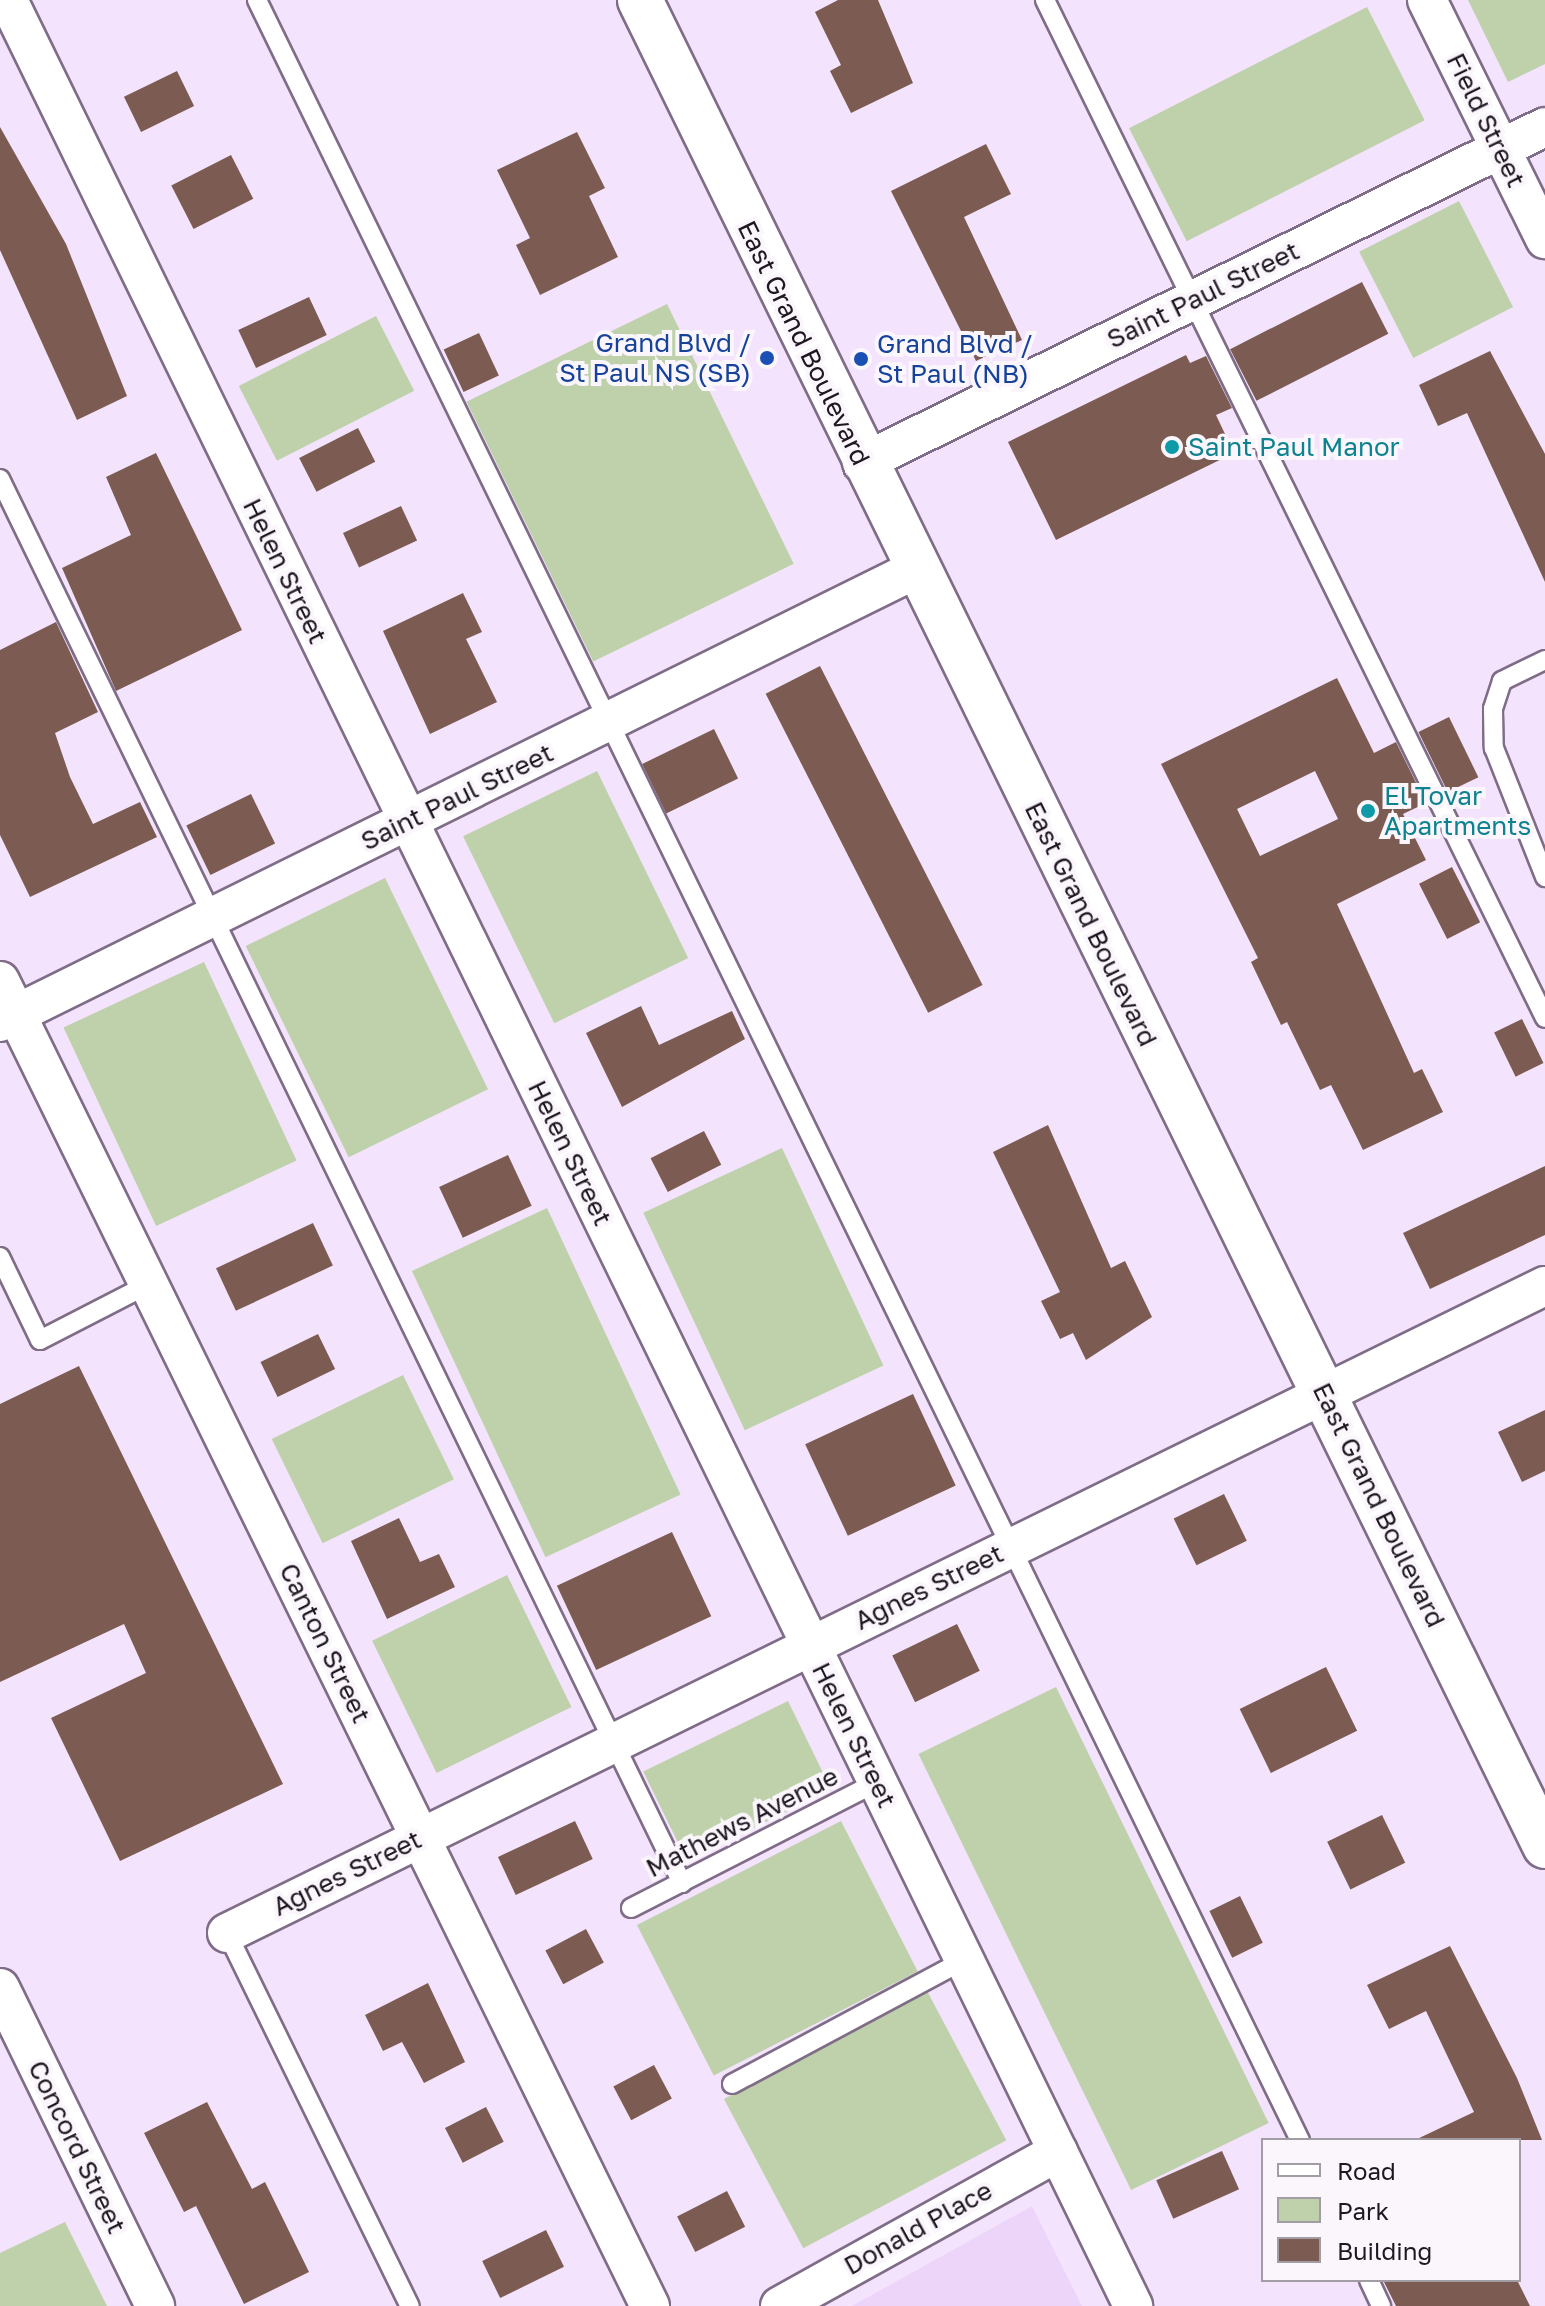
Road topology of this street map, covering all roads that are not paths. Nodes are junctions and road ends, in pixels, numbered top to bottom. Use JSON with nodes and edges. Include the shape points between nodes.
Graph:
{"nodes":[{"id":1,"x":8,"y":0,"type":"edge"},
{"id":2,"x":257,"y":0,"type":"edge"},
{"id":3,"x":640,"y":0,"type":"edge"},
{"id":4,"x":1045,"y":0,"type":"edge"},
{"id":5,"x":1427,"y":0,"type":"edge"},
{"id":6,"x":1545,"y":127,"type":"edge"},
{"id":7,"x":1501,"y":149,"type":"junction"},
{"id":8,"x":1545,"y":239,"type":"edge"},
{"id":9,"x":1193,"y":300,"type":"junction"},
{"id":10,"x":862,"y":463,"type":"junction"},
{"id":11,"x":0,"y":479,"type":"edge"},
{"id":12,"x":914,"y":570,"type":"junction"},
{"id":13,"x":1545,"y":660,"type":"edge"},
{"id":14,"x":609,"y":722,"type":"junction"},
{"id":15,"x":407,"y":821,"type":"junction"},
{"id":16,"x":1545,"y":877,"type":"edge"},
{"id":17,"x":215,"y":916,"type":"junction"},
{"id":18,"x":5,"y":1006,"type":"edge"},
{"id":19,"x":1545,"y":1018,"type":"edge"},
{"id":20,"x":0,"y":1257,"type":"edge"},
{"id":21,"x":149,"y":1284,"type":"junction"},
{"id":22,"x":1545,"y":1286,"type":"edge"},
{"id":23,"x":1324,"y":1393,"type":"junction"},
{"id":24,"x":1008,"y":1548,"type":"junction"},
{"id":25,"x":810,"y":1645,"type":"junction"},
{"id":26,"x":613,"y":1742,"type":"junction"},
{"id":27,"x":877,"y":1782,"type":"junction"},
{"id":28,"x":420,"y":1837,"type":"junction"},
{"id":29,"x":1545,"y":1846,"type":"edge"},
{"id":30,"x":682,"y":1883,"type":"junction"},
{"id":31,"x":631,"y":1908,"type":"dead end"},
{"id":32,"x":227,"y":1933,"type":"joint"},
{"id":33,"x":964,"y":1960,"type":"junction"},
{"id":34,"x":0,"y":1988,"type":"edge"},
{"id":35,"x":732,"y":2084,"type":"dead end"},
{"id":36,"x":1299,"y":2138,"type":"edge"},
{"id":37,"x":1058,"y":2152,"type":"junction"},
{"id":38,"x":1370,"y":2282,"type":"edge"},
{"id":39,"x":155,"y":2306,"type":"edge"},
{"id":40,"x":410,"y":2306,"type":"edge"},
{"id":41,"x":650,"y":2306,"type":"edge"},
{"id":42,"x":780,"y":2306,"type":"edge"},
{"id":43,"x":1133,"y":2306,"type":"edge"},
{"id":44,"x":1381,"y":2306,"type":"edge"}],
"edges":[{"from":1,"to":15,"type":"street","name":"Helen Street"},
{"from":2,"to":14,"type":"lane"},
{"from":3,"to":10,"type":"main road","name":"East Grand Boulevard"},
{"from":4,"to":9,"type":"lane"},
{"from":5,"to":7,"type":"street","name":"Field Street"},
{"from":6,"to":7,"type":"street","name":"Saint Paul Street"},
{"from":7,"to":8,"type":"street","name":"Field Street"},
{"from":7,"to":9,"type":"street","name":"Saint Paul Street"},
{"from":9,"to":10,"type":"street","name":"Saint Paul Street"},
{"from":9,"to":19,"type":"lane"},
{"from":10,"to":12,"type":"main road","name":"East Grand Boulevard"},
{"from":11,"to":17,"type":"lane"},
{"from":12,"to":14,"type":"street","name":"Saint Paul Street"},
{"from":12,"to":23,"type":"main road","name":"East Grand Boulevard"},
{"from":13,"to":16,"type":"lane","via":[[1502,681],[1493,709],[1494,748]]},
{"from":14,"to":15,"type":"street","name":"Saint Paul Street"},
{"from":14,"to":24,"type":"lane"},
{"from":15,"to":17,"type":"street","name":"Saint Paul Street"},
{"from":15,"to":25,"type":"street","name":"Helen Street"},
{"from":17,"to":18,"type":"street","name":"Saint Paul Street"},
{"from":17,"to":26,"type":"lane"},
{"from":18,"to":21,"type":"street","name":"Canton Street"},
{"from":20,"to":21,"type":"lane","via":[[40,1340]]},
{"from":21,"to":28,"type":"street","name":"Canton Street"},
{"from":22,"to":23,"type":"street","name":"Agnes Street"},
{"from":23,"to":24,"type":"street","name":"Agnes Street"},
{"from":23,"to":29,"type":"main road","name":"East Grand Boulevard"},
{"from":24,"to":25,"type":"street","name":"Agnes Street"},
{"from":24,"to":36,"type":"lane"},
{"from":25,"to":26,"type":"street","name":"Agnes Street"},
{"from":25,"to":27,"type":"street","name":"Helen Street"},
{"from":26,"to":28,"type":"street","name":"Agnes Street"},
{"from":26,"to":30,"type":"lane"},
{"from":27,"to":30,"type":"lane","name":"Mathews Avenue"},
{"from":27,"to":33,"type":"street","name":"Helen Street"},
{"from":28,"to":32,"type":"street","name":"Agnes Street"},
{"from":28,"to":41,"type":"street","name":"Canton Street"},
{"from":30,"to":31,"type":"lane","name":"Mathews Avenue"},
{"from":32,"to":40,"type":"lane"},
{"from":33,"to":35,"type":"lane"},
{"from":33,"to":37,"type":"street","name":"Helen Street"},
{"from":34,"to":39,"type":"street","name":"Concord Street"},
{"from":37,"to":42,"type":"street","name":"Donald Place"},
{"from":37,"to":43,"type":"street","name":"Helen Street"},
{"from":38,"to":44,"type":"lane"}]}
